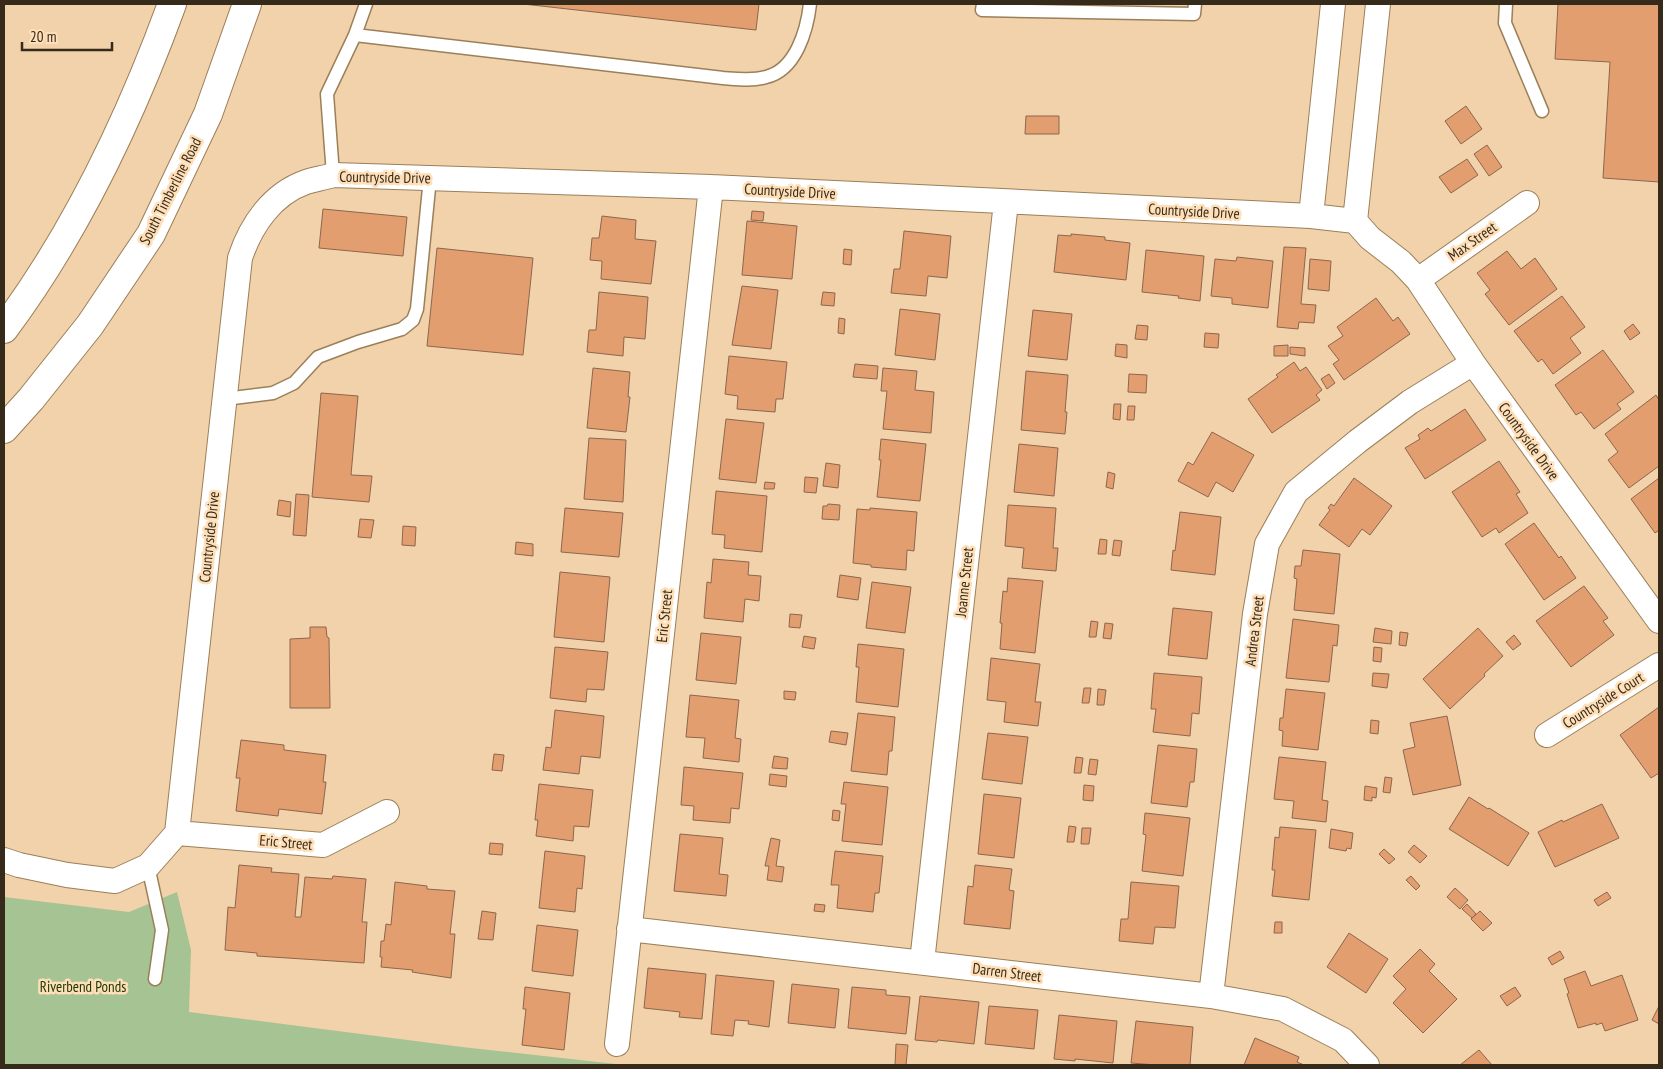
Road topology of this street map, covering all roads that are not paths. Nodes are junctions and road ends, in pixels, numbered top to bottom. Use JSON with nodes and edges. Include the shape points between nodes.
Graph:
{"nodes":[{"id":1,"x":172,"y":4,"type":"edge"},
{"id":2,"x":248,"y":4,"type":"edge"},
{"id":3,"x":366,"y":4,"type":"edge"},
{"id":4,"x":810,"y":4,"type":"edge"},
{"id":5,"x":982,"y":4,"type":"edge"},
{"id":6,"x":1195,"y":4,"type":"edge"},
{"id":7,"x":1333,"y":4,"type":"edge"},
{"id":8,"x":1378,"y":4,"type":"edge"},
{"id":9,"x":1506,"y":4,"type":"edge"},
{"id":10,"x":355,"y":35,"type":"junction"},
{"id":11,"x":1542,"y":110,"type":"dead end"},
{"id":12,"x":333,"y":176,"type":"junction"},
{"id":13,"x":430,"y":178,"type":"junction"},
{"id":14,"x":711,"y":187,"type":"junction"},
{"id":15,"x":1006,"y":202,"type":"junction"},
{"id":16,"x":1527,"y":203,"type":"dead end"},
{"id":17,"x":1311,"y":216,"type":"junction"},
{"id":18,"x":1355,"y":221,"type":"junction"},
{"id":19,"x":1418,"y":280,"type":"junction"},
{"id":20,"x":4,"y":329,"type":"edge"},
{"id":21,"x":1473,"y":362,"type":"junction"},
{"id":22,"x":225,"y":399,"type":"junction"},
{"id":23,"x":4,"y":429,"type":"edge"},
{"id":24,"x":1659,"y":621,"type":"edge"},
{"id":25,"x":1659,"y":664,"type":"edge"},
{"id":26,"x":1548,"y":735,"type":"dead end"},
{"id":27,"x":387,"y":812,"type":"dead end"},
{"id":28,"x":177,"y":833,"type":"junction"},
{"id":29,"x":4,"y":860,"type":"edge"},
{"id":30,"x":148,"y":866,"type":"junction"},
{"id":31,"x":629,"y":929,"type":"junction"},
{"id":32,"x":922,"y":962,"type":"junction"},
{"id":33,"x":156,"y":979,"type":"dead end"},
{"id":34,"x":1211,"y":996,"type":"junction"},
{"id":35,"x":616,"y":1044,"type":"dead end"},
{"id":36,"x":1367,"y":1065,"type":"edge"}],
"edges":[{"from":1,"to":20,"type":"main road","via":[[108,160],[67,234]]},
{"from":2,"to":23,"type":"main road","name":"South Timberline Road","via":[[208,114],[151,234],[90,325]]},
{"from":3,"to":10,"type":"lane"},
{"from":4,"to":10,"type":"lane","via":[[806,27],[789,63],[767,77],[753,79]]},
{"from":5,"to":6,"type":"lane","via":[[982,10],[1194,14]]},
{"from":7,"to":17,"type":"street"},
{"from":8,"to":18,"type":"street"},
{"from":9,"to":11,"type":"lane","via":[[1505,23]]},
{"from":10,"to":12,"type":"lane","via":[[327,94]]},
{"from":12,"to":13,"type":"street","name":"Countryside Drive"},
{"from":12,"to":22,"type":"street","name":"Countryside Drive","via":[[306,182],[281,196],[261,216],[246,239],[240,258]]},
{"from":13,"to":14,"type":"street","name":"Countryside Drive"},
{"from":13,"to":22,"type":"lane","via":[[418,309],[413,320],[402,329],[318,358],[294,383],[273,393]]},
{"from":14,"to":15,"type":"street","name":"Countryside Drive"},
{"from":14,"to":31,"type":"street","name":"Eric Street"},
{"from":15,"to":17,"type":"street","name":"Countryside Drive"},
{"from":15,"to":32,"type":"street","name":"Joanne Street"},
{"from":16,"to":19,"type":"street","name":"Max Street"},
{"from":17,"to":18,"type":"street","name":"Countryside Drive"},
{"from":18,"to":19,"type":"street","name":"Countryside Drive"},
{"from":19,"to":21,"type":"street","name":"Countryside Drive"},
{"from":21,"to":24,"type":"street","name":"Countryside Drive"},
{"from":21,"to":34,"type":"street","name":"Andrea Street","via":[[1410,402],[1296,492],[1267,544],[1255,614]]},
{"from":22,"to":28,"type":"street","name":"Countryside Drive"},
{"from":25,"to":26,"type":"street","name":"Countryside Court"},
{"from":27,"to":28,"type":"street","name":"Eric Street","via":[[323,845]]},
{"from":28,"to":30,"type":"street"},
{"from":29,"to":30,"type":"street","via":[[66,876],[115,881]]},
{"from":30,"to":33,"type":"lane","via":[[162,930]]},
{"from":31,"to":32,"type":"street","name":"Darren Street"},
{"from":31,"to":35,"type":"street","name":"Eric Street"},
{"from":32,"to":34,"type":"street","name":"Darren Street"},
{"from":34,"to":36,"type":"street","name":"Darren Street","via":[[1283,1009],[1343,1040]]}]}
